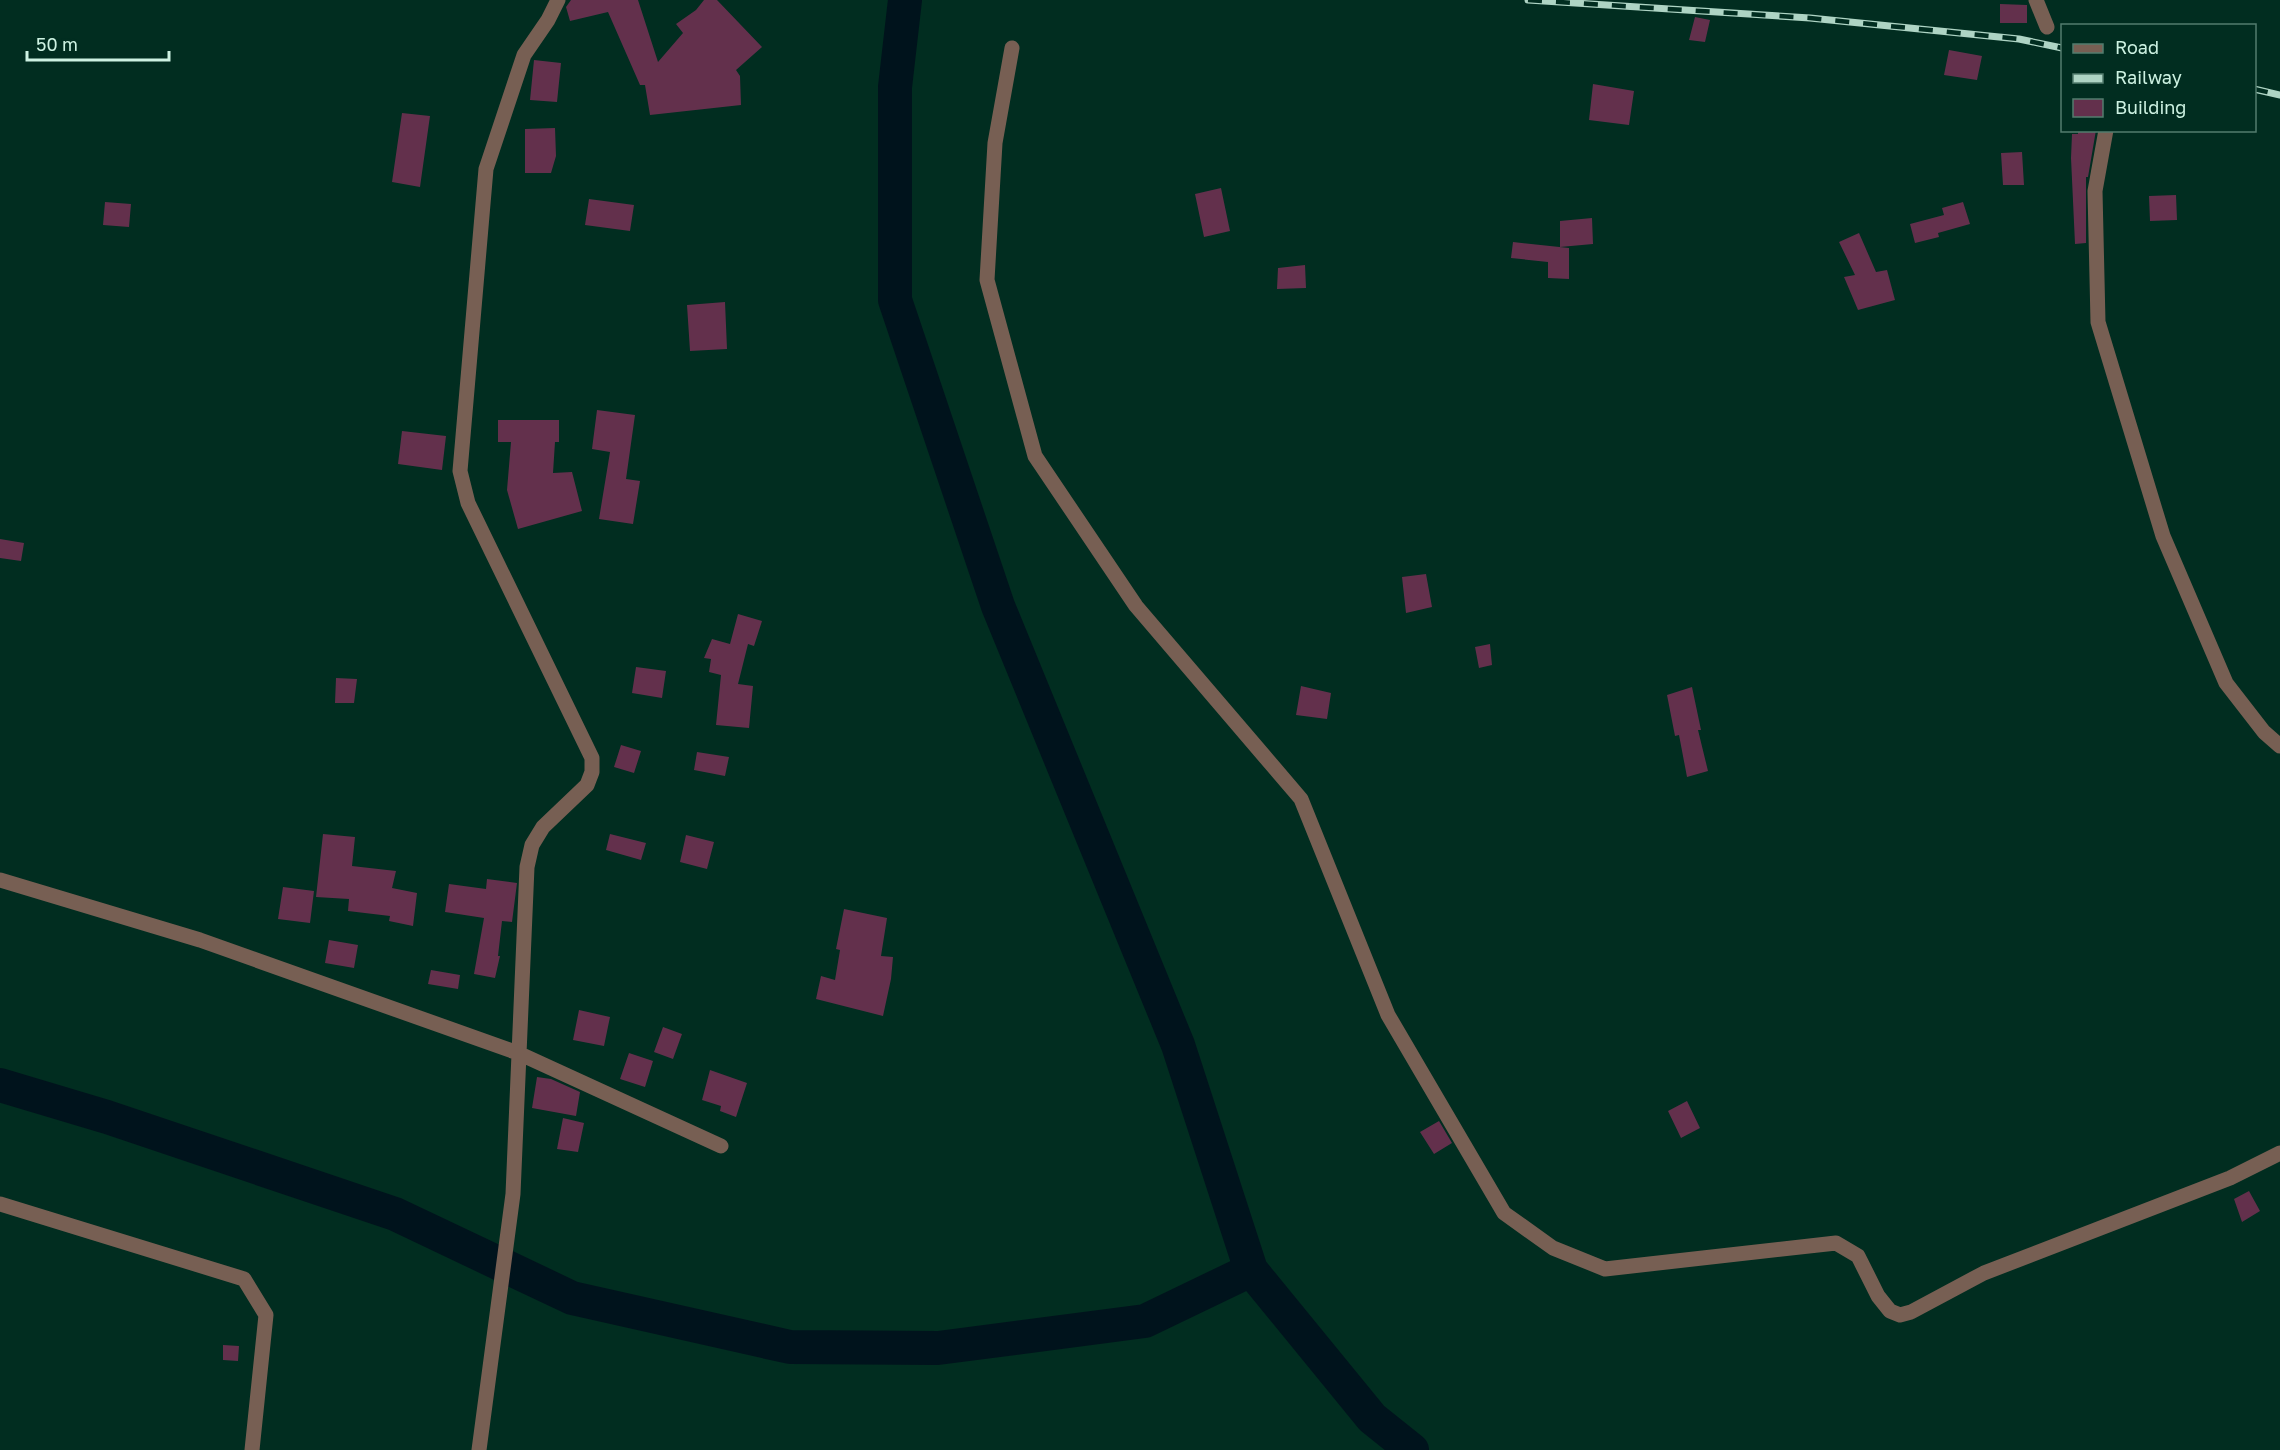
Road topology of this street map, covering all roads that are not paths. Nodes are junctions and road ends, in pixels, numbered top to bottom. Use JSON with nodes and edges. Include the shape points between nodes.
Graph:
{"nodes":[{"id":1,"x":558,"y":0,"type":"edge"},
{"id":2,"x":2036,"y":0,"type":"edge"},
{"id":3,"x":2047,"y":27,"type":"dead end"},
{"id":4,"x":1012,"y":48,"type":"dead end"},
{"id":5,"x":2106,"y":132,"type":"edge"},
{"id":6,"x":2280,"y":746,"type":"edge"},
{"id":7,"x":0,"y":880,"type":"edge"},
{"id":8,"x":518,"y":1053,"type":"junction"},
{"id":9,"x":721,"y":1146,"type":"dead end"},
{"id":10,"x":2280,"y":1153,"type":"edge"},
{"id":11,"x":0,"y":1204,"type":"edge"},
{"id":12,"x":252,"y":1450,"type":"edge"},
{"id":13,"x":479,"y":1450,"type":"edge"}],
"edges":[{"from":1,"to":8,"type":"street","via":[[524,56],[486,170],[460,471],[468,503],[592,758],[587,785],[543,827],[532,845],[527,867]]},
{"from":2,"to":3,"type":"street"},
{"from":4,"to":10,"type":"street","via":[[995,143],[987,280],[1035,456],[1136,606],[1301,800],[1388,1015],[1504,1214],[1553,1248],[1605,1269],[1836,1244],[1858,1256],[1878,1296],[1890,1311],[1900,1315],[1984,1273],[2230,1178]]},
{"from":5,"to":6,"type":"street","via":[[2095,191],[2098,322],[2163,536],[2208,641],[2226,682],[2264,732]]},
{"from":7,"to":8,"type":"street","via":[[200,940]]},
{"from":8,"to":9,"type":"street"},
{"from":8,"to":13,"type":"street","via":[[513,1194]]},
{"from":11,"to":12,"type":"street","via":[[244,1279],[266,1315]]}]}
